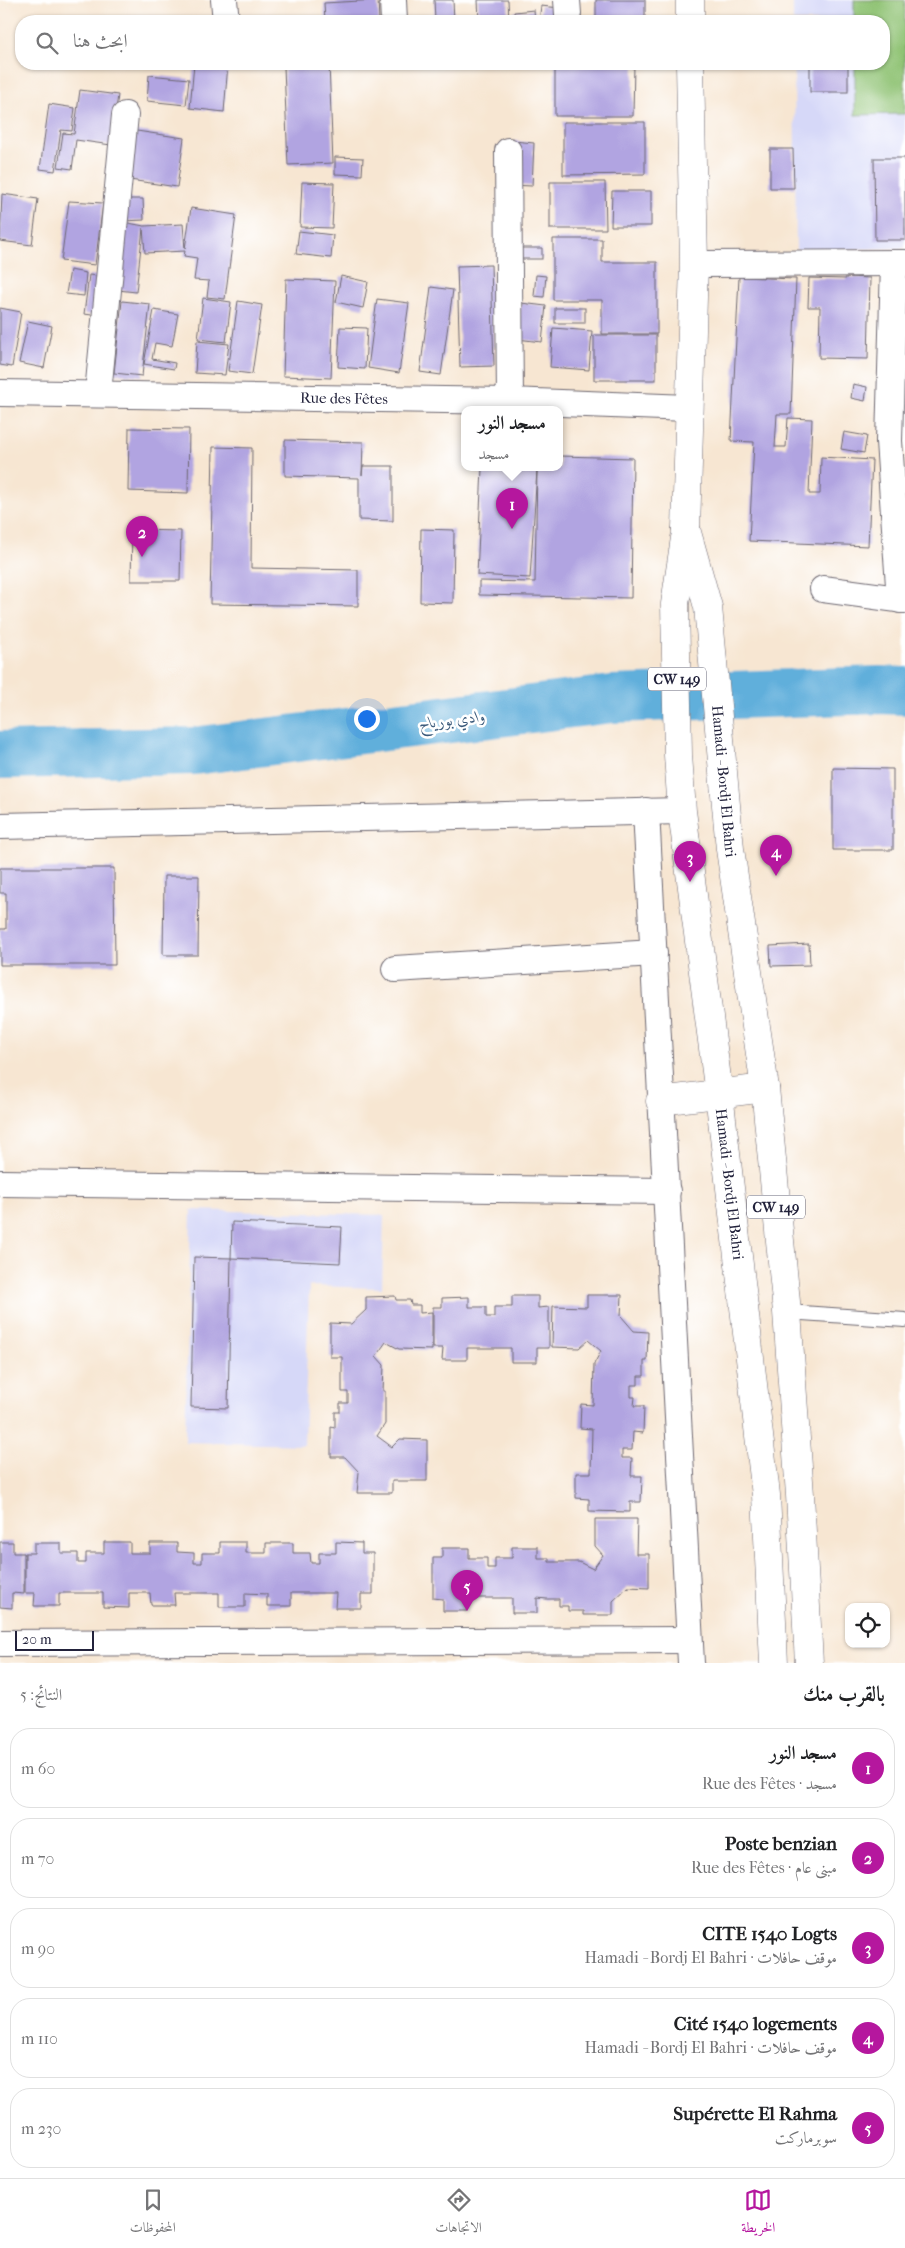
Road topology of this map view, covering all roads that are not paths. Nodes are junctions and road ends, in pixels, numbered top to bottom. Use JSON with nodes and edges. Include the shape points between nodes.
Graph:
{"nodes":[{"id":1,"x":224,"y":0,"type":"edge"},
{"id":2,"x":393,"y":0,"type":"edge"},
{"id":3,"x":690,"y":0,"type":"edge"},
{"id":4,"x":225,"y":15,"type":"edge"},
{"id":5,"x":394,"y":15,"type":"edge"},
{"id":6,"x":690,"y":15,"type":"edge"},
{"id":7,"x":690,"y":70,"type":"edge"},
{"id":8,"x":125,"y":114,"type":"dead end"},
{"id":9,"x":508,"y":151,"type":"dead end"},
{"id":10,"x":900,"y":263,"type":"edge"},
{"id":11,"x":694,"y":264,"type":"junction"},
{"id":12,"x":0,"y":393,"type":"edge"},
{"id":13,"x":98,"y":393,"type":"junction"},
{"id":14,"x":510,"y":401,"type":"junction"},
{"id":15,"x":688,"y":408,"type":"junction"},
{"id":16,"x":897,"y":440,"type":"edge"},
{"id":17,"x":686,"y":530,"type":"junction"},
{"id":18,"x":823,"y":589,"type":"dead end"},
{"id":19,"x":903,"y":600,"type":"edge"},
{"id":20,"x":646,"y":811,"type":"junction"},
{"id":21,"x":682,"y":811,"type":"junction"},
{"id":22,"x":0,"y":826,"type":"edge"},
{"id":23,"x":654,"y":953,"type":"junction"},
{"id":24,"x":395,"y":970,"type":"dead end"},
{"id":25,"x":765,"y":1088,"type":"junction"},
{"id":26,"x":719,"y":1094,"type":"junction"},
{"id":27,"x":660,"y":1101,"type":"junction"},
{"id":28,"x":0,"y":1184,"type":"edge"},
{"id":29,"x":667,"y":1191,"type":"junction"},
{"id":30,"x":787,"y":1312,"type":"junction"},
{"id":31,"x":905,"y":1320,"type":"edge"},
{"id":32,"x":3,"y":1649,"type":"edge"},
{"id":33,"x":690,"y":1652,"type":"edge"},
{"id":34,"x":102,"y":1653,"type":"edge"},
{"id":35,"x":774,"y":1663,"type":"edge"},
{"id":36,"x":809,"y":1663,"type":"edge"}],
"edges":[{"from":1,"to":4,"type":"street"},
{"from":2,"to":5,"type":"street"},
{"from":3,"to":6,"type":"main road"},
{"from":7,"to":11,"type":"main road","number":"CW 149"},
{"from":8,"to":13,"type":"street"},
{"from":9,"to":14,"type":"street"},
{"from":10,"to":11,"type":"street"},
{"from":10,"to":16,"type":"street"},
{"from":11,"to":15,"type":"main road","number":"CW 149"},
{"from":12,"to":13,"type":"street","name":"Rue des Fêtes"},
{"from":13,"to":14,"type":"street","name":"Rue des Fêtes"},
{"from":14,"to":15,"type":"street","name":"Rue des Fêtes"},
{"from":15,"to":17,"type":"main road","number":"CW 149"},
{"from":16,"to":19,"type":"street"},
{"from":17,"to":21,"type":"main road","name":"Hamadi - Bordj El Bahri","number":"CW 149","via":[[675,604]]},
{"from":17,"to":25,"type":"main road","name":"Hamadi - Bordj El Bahri","number":"CW 149","via":[[708,607],[730,849]]},
{"from":18,"to":19,"type":"street"},
{"from":20,"to":21,"type":"street"},
{"from":20,"to":22,"type":"street"},
{"from":20,"to":23,"type":"street"},
{"from":21,"to":26,"type":"main road","name":"Hamadi - Bordj El Bahri","number":"CW 149"},
{"from":23,"to":24,"type":"street"},
{"from":23,"to":27,"type":"street"},
{"from":25,"to":26,"type":"main road"},
{"from":25,"to":30,"type":"main road","name":"Hamadi - Bordj El Bahri","number":"CW 149"},
{"from":26,"to":27,"type":"main road"},
{"from":26,"to":35,"type":"main road","name":"Hamadi - Bordj El Bahri","number":"CW 149","via":[[766,1495]]},
{"from":27,"to":29,"type":"street"},
{"from":28,"to":29,"type":"street"},
{"from":29,"to":33,"type":"street"},
{"from":30,"to":31,"type":"lane"},
{"from":30,"to":36,"type":"main road","name":"Hamadi - Bordj El Bahri","number":"CW 149"},
{"from":32,"to":34,"type":"street"},
{"from":33,"to":34,"type":"street"}]}
